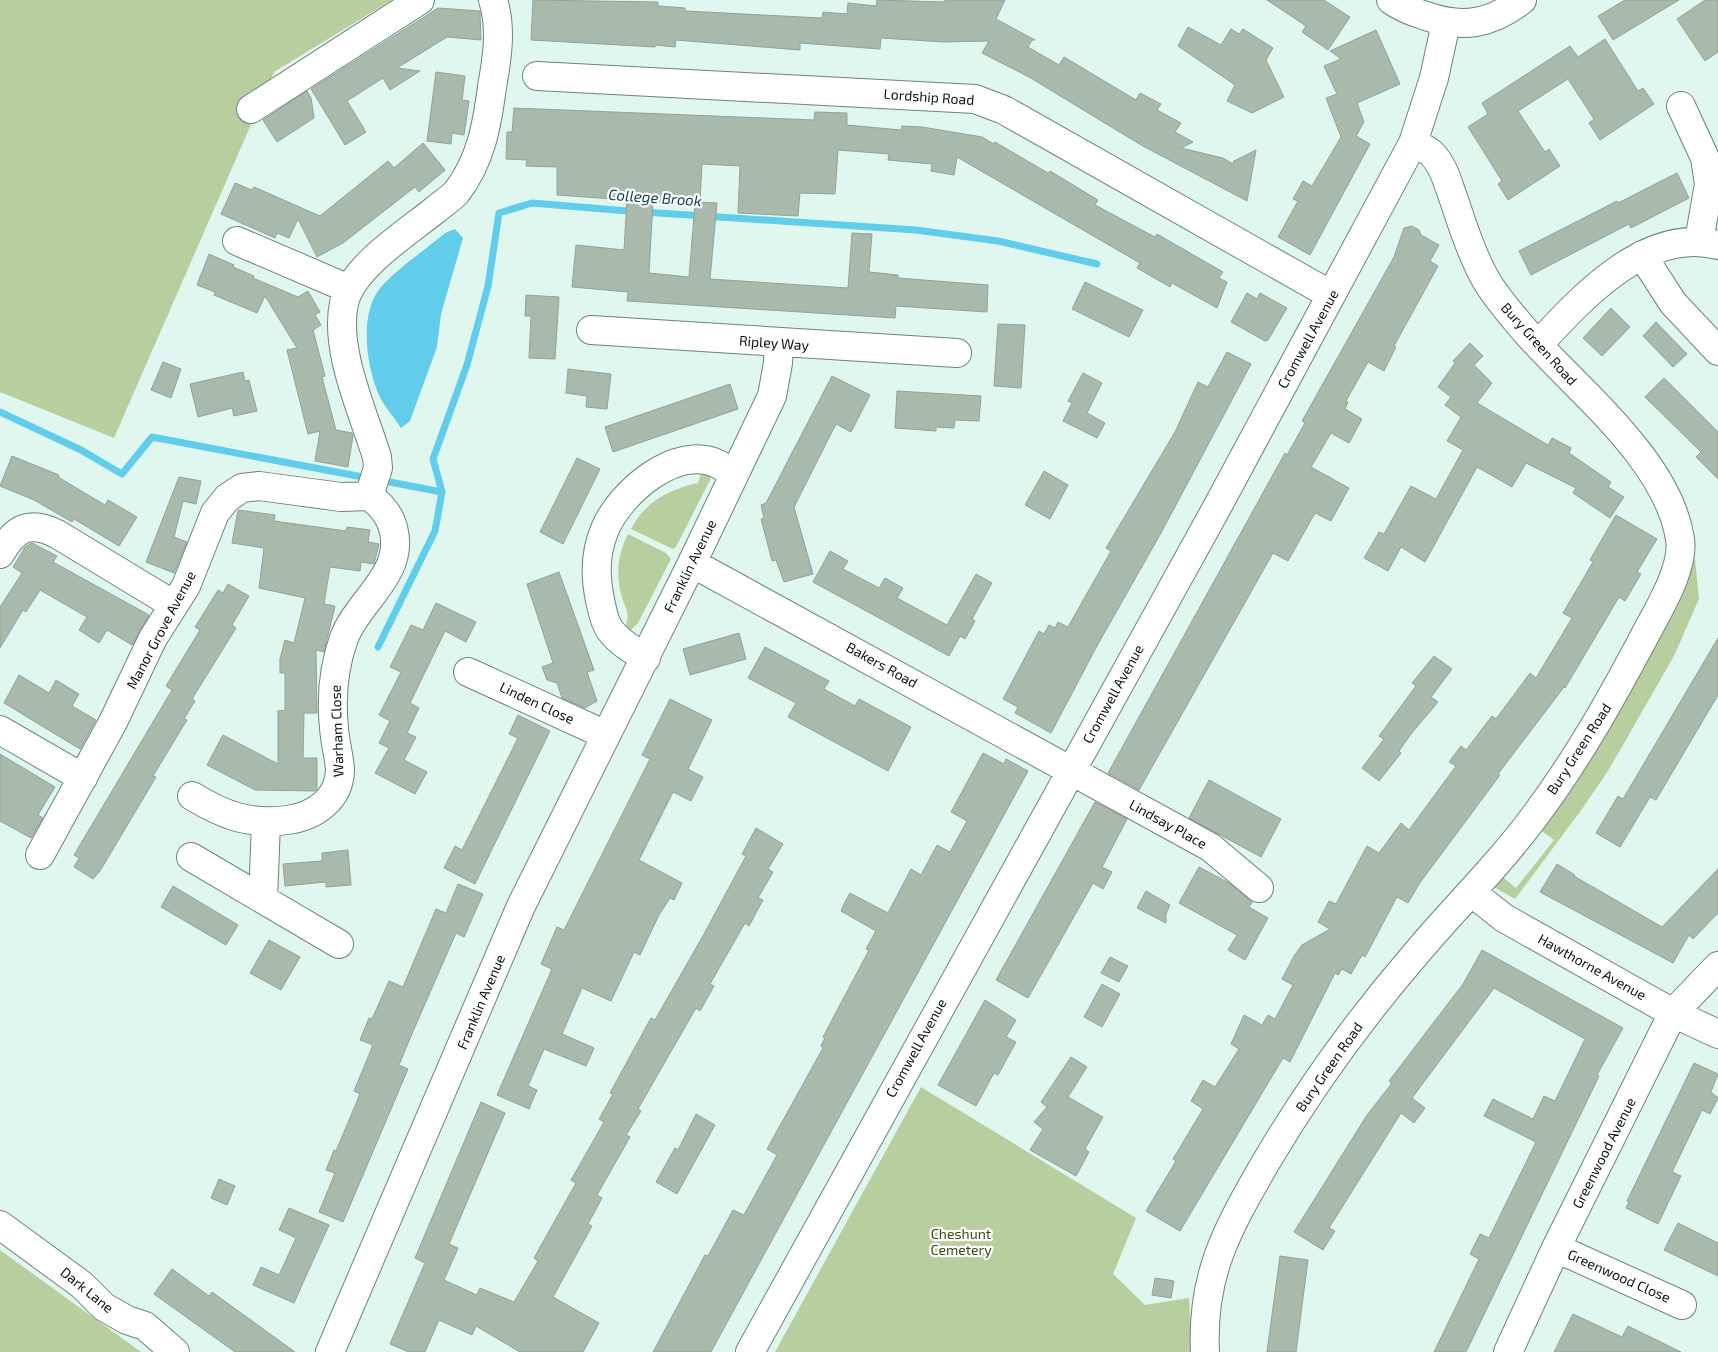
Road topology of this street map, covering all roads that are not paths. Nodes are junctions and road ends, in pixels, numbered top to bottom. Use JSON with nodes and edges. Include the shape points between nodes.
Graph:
{"nodes":[{"id":1,"x":420,"y":0,"type":"edge"},
{"id":2,"x":493,"y":0,"type":"edge"},
{"id":3,"x":1391,"y":0,"type":"edge"},
{"id":4,"x":1522,"y":0,"type":"edge"},
{"id":5,"x":1446,"y":23,"type":"junction"},
{"id":6,"x":537,"y":76,"type":"dead end"},
{"id":7,"x":1681,"y":106,"type":"dead end"},
{"id":8,"x":251,"y":109,"type":"dead end"},
{"id":9,"x":1413,"y":143,"type":"junction"},
{"id":10,"x":237,"y":241,"type":"dead end"},
{"id":11,"x":1709,"y":243,"type":"edge"},
{"id":12,"x":1642,"y":255,"type":"junction"},
{"id":13,"x":348,"y":289,"type":"junction"},
{"id":14,"x":1332,"y":295,"type":"junction"},
{"id":15,"x":591,"y":330,"type":"dead end"},
{"id":16,"x":779,"y":343,"type":"junction"},
{"id":17,"x":1538,"y":345,"type":"junction"},
{"id":18,"x":1718,"y":351,"type":"edge"},
{"id":19,"x":957,"y":353,"type":"dead end"},
{"id":20,"x":734,"y":475,"type":"junction"},
{"id":21,"x":372,"y":485,"type":"junction"},
{"id":22,"x":0,"y":554,"type":"edge"},
{"id":23,"x":692,"y":563,"type":"junction"},
{"id":24,"x":174,"y":605,"type":"junction"},
{"id":25,"x":646,"y":658,"type":"junction"},
{"id":26,"x":468,"y":672,"type":"dead end"},
{"id":27,"x":0,"y":730,"type":"edge"},
{"id":28,"x":606,"y":735,"type":"junction"},
{"id":29,"x":1071,"y":770,"type":"junction"},
{"id":30,"x":83,"y":778,"type":"junction"},
{"id":31,"x":192,"y":796,"type":"dead end"},
{"id":32,"x":266,"y":823,"type":"junction"},
{"id":33,"x":40,"y":855,"type":"dead end"},
{"id":34,"x":191,"y":857,"type":"dead end"},
{"id":35,"x":1259,"y":888,"type":"dead end"},
{"id":36,"x":1471,"y":892,"type":"junction"},
{"id":37,"x":263,"y":899,"type":"junction"},
{"id":38,"x":339,"y":944,"type":"dead end"},
{"id":39,"x":1718,"y":966,"type":"edge"},
{"id":40,"x":1674,"y":1013,"type":"junction"},
{"id":41,"x":1718,"y":1034,"type":"edge"},
{"id":42,"x":0,"y":1224,"type":"edge"},
{"id":43,"x":1556,"y":1248,"type":"junction"},
{"id":44,"x":1682,"y":1305,"type":"dead end"},
{"id":45,"x":175,"y":1352,"type":"edge"},
{"id":46,"x":330,"y":1352,"type":"edge"},
{"id":47,"x":750,"y":1352,"type":"edge"},
{"id":48,"x":1205,"y":1352,"type":"edge"},
{"id":49,"x":1508,"y":1352,"type":"edge"}],
"edges":[{"from":1,"to":8,"type":"street"},
{"from":2,"to":13,"type":"street","via":[[498,38],[495,68],[487,124],[475,162],[454,195],[364,268]]},
{"from":3,"to":5,"type":"street","via":[[1401,8]]},
{"from":4,"to":5,"type":"street","via":[[1505,14],[1467,24]]},
{"from":5,"to":9,"type":"street","name":"Cromwell Avenue","via":[[1434,78]]},
{"from":6,"to":14,"type":"street","name":"Lordship Road","via":[[974,99],[1004,110]]},
{"from":7,"to":11,"type":"street","via":[[1704,158],[1709,184]]},
{"from":9,"to":14,"type":"street","name":"Cromwell Avenue"},
{"from":9,"to":17,"type":"street","name":"Bury Green Road","via":[[1428,150],[1437,160],[1486,281]]},
{"from":10,"to":13,"type":"street"},
{"from":11,"to":12,"type":"street","via":[[1685,242]]},
{"from":12,"to":17,"type":"street","via":[[1599,284]]},
{"from":12,"to":18,"type":"street","via":[[1673,303]]},
{"from":13,"to":21,"type":"street","via":[[343,331],[349,376],[377,457]]},
{"from":14,"to":29,"type":"street","name":"Cromwell Avenue"},
{"from":15,"to":16,"type":"street","name":"Ripley Way"},
{"from":16,"to":19,"type":"street","name":"Ripley Way"},
{"from":16,"to":20,"type":"street","name":"Franklin Avenue","via":[[772,396]]},
{"from":17,"to":36,"type":"street","name":"Bury Green Road","via":[[1614,424],[1654,476],[1676,519],[1681,548],[1670,583],[1605,710],[1538,812]]},
{"from":20,"to":23,"type":"street","name":"Franklin Avenue"},
{"from":20,"to":25,"type":"street","via":[[707,461],[680,462],[668,467],[630,492],[604,530],[599,549],[597,584],[608,628],[624,644]]},
{"from":21,"to":24,"type":"street","name":"Manor Grove Avenue","via":[[334,496],[259,486],[234,492],[215,512],[186,586]]},
{"from":21,"to":32,"type":"street","name":"Warham Close","via":[[378,502],[390,517],[396,550],[389,570],[354,618],[341,647],[334,700],[340,770],[338,782],[319,810],[294,819]]},
{"from":22,"to":24,"type":"street","via":[[8,540],[21,530],[42,528]]},
{"from":23,"to":25,"type":"street","name":"Franklin Avenue"},
{"from":23,"to":29,"type":"street","name":"Bakers Road"},
{"from":24,"to":30,"type":"street","name":"Manor Grove Avenue","via":[[153,638]]},
{"from":25,"to":28,"type":"street","name":"Franklin Avenue"},
{"from":26,"to":28,"type":"street","name":"Linden Close"},
{"from":27,"to":30,"type":"street"},
{"from":28,"to":46,"type":"street","name":"Franklin Avenue","via":[[521,906]]},
{"from":29,"to":35,"type":"street","name":"Lindsay Place","via":[[1210,847]]},
{"from":29,"to":47,"type":"street","name":"Cromwell Avenue"},
{"from":30,"to":33,"type":"street","name":"Manor Grove Avenue"},
{"from":31,"to":32,"type":"street","name":"Warham Close","via":[[238,818]]},
{"from":32,"to":37,"type":"street"},
{"from":34,"to":37,"type":"street"},
{"from":36,"to":40,"type":"street","name":"Hawthorne Avenue","via":[[1504,918]]},
{"from":36,"to":48,"type":"street","name":"Bury Green Road","via":[[1414,956],[1348,1039],[1281,1136],[1220,1249],[1205,1312]]},
{"from":37,"to":38,"type":"street"},
{"from":39,"to":40,"type":"street","name":"Greenwood Avenue"},
{"from":40,"to":41,"type":"street","name":"Hawthorne Avenue"},
{"from":40,"to":43,"type":"street","name":"Greenwood Avenue"},
{"from":42,"to":45,"type":"street","name":"Dark Lane","via":[[82,1284],[104,1307],[145,1326]]},
{"from":43,"to":44,"type":"street","name":"Greenwood Close"},
{"from":43,"to":49,"type":"street","name":"Greenwood Avenue"}]}
